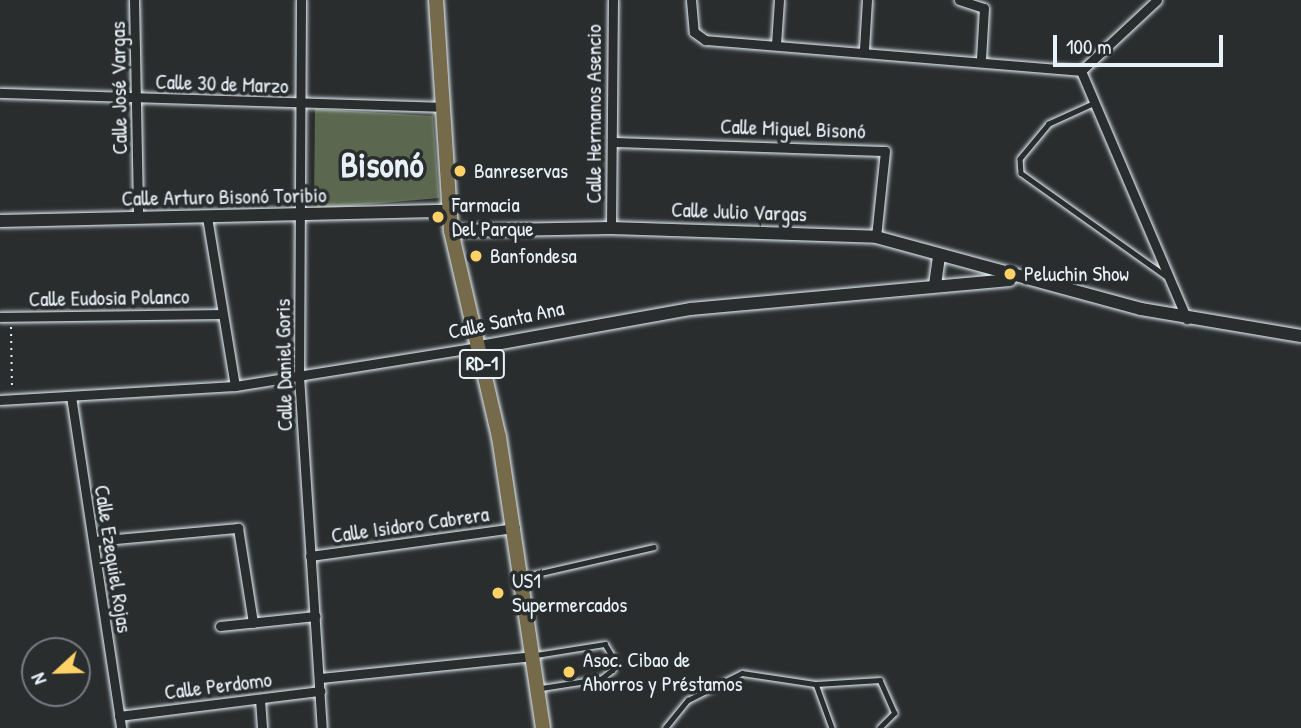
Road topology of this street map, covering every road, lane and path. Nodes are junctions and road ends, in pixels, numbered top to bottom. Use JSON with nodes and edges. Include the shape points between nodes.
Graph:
{"nodes":[{"id":1,"x":134,"y":0,"type":"edge"},
{"id":2,"x":301,"y":0,"type":"edge"},
{"id":3,"x":436,"y":0,"type":"edge"},
{"id":4,"x":613,"y":0,"type":"edge"},
{"id":5,"x":691,"y":0,"type":"edge"},
{"id":6,"x":779,"y":0,"type":"edge"},
{"id":7,"x":867,"y":0,"type":"edge"},
{"id":8,"x":958,"y":0,"type":"edge"},
{"id":9,"x":1157,"y":0,"type":"edge"},
{"id":10,"x":776,"y":44,"type":"junction"},
{"id":11,"x":864,"y":49,"type":"junction"},
{"id":12,"x":981,"y":58,"type":"junction"},
{"id":13,"x":1081,"y":71,"type":"junction"},
{"id":14,"x":0,"y":93,"type":"edge"},
{"id":15,"x":135,"y":99,"type":"junction"},
{"id":16,"x":1098,"y":102,"type":"junction"},
{"id":17,"x":304,"y":105,"type":"junction"},
{"id":18,"x":442,"y":107,"type":"junction"},
{"id":19,"x":612,"y":142,"type":"junction"},
{"id":20,"x":448,"y":211,"type":"junction"},
{"id":21,"x":302,"y":216,"type":"junction"},
{"id":22,"x":207,"y":217,"type":"junction"},
{"id":23,"x":138,"y":218,"type":"junction"},
{"id":24,"x":0,"y":220,"type":"edge"},
{"id":25,"x":611,"y":228,"type":"junction"},
{"id":26,"x":451,"y":231,"type":"junction"},
{"id":27,"x":876,"y":237,"type":"junction"},
{"id":28,"x":939,"y":256,"type":"junction"},
{"id":29,"x":1021,"y":279,"type":"junction"},
{"id":30,"x":1173,"y":281,"type":"junction"},
{"id":31,"x":935,"y":285,"type":"junction"},
{"id":32,"x":219,"y":314,"type":"junction"},
{"id":33,"x":11,"y":316,"type":"junction"},
{"id":34,"x":0,"y":317,"type":"edge"},
{"id":35,"x":1187,"y":319,"type":"junction"},
{"id":36,"x":1301,"y":336,"type":"edge"},
{"id":37,"x":478,"y":347,"type":"junction"},
{"id":38,"x":299,"y":376,"type":"junction"},
{"id":39,"x":235,"y":386,"type":"junction"},
{"id":40,"x":71,"y":396,"type":"junction"},
{"id":41,"x":12,"y":399,"type":"junction"},
{"id":42,"x":0,"y":400,"type":"edge"},
{"id":43,"x":515,"y":528,"type":"junction"},
{"id":44,"x":94,"y":541,"type":"junction"},
{"id":45,"x":654,"y":547,"type":"dead end"},
{"id":46,"x":310,"y":556,"type":"junction"},
{"id":47,"x":522,"y":578,"type":"junction"},
{"id":48,"x":315,"y":616,"type":"junction"},
{"id":49,"x":253,"y":622,"type":"junction"},
{"id":50,"x":220,"y":626,"type":"dead end"},
{"id":51,"x":534,"y":656,"type":"junction"},
{"id":52,"x":320,"y":678,"type":"junction"},
{"id":53,"x":816,"y":684,"type":"junction"},
{"id":54,"x":538,"y":689,"type":"junction"},
{"id":55,"x":320,"y":691,"type":"junction"},
{"id":56,"x":260,"y":699,"type":"junction"},
{"id":57,"x":119,"y":716,"type":"junction"},
{"id":58,"x":121,"y":728,"type":"edge"},
{"id":59,"x":262,"y":728,"type":"edge"},
{"id":60,"x":322,"y":728,"type":"edge"},
{"id":61,"x":543,"y":728,"type":"edge"},
{"id":62,"x":665,"y":728,"type":"edge"},
{"id":63,"x":832,"y":728,"type":"edge"},
{"id":64,"x":880,"y":728,"type":"edge"}],
"edges":[{"from":1,"to":15,"type":"street","name":"Calle José Vargas"},
{"from":2,"to":17,"type":"street","name":"Calle Daniel Goris"},
{"from":3,"to":18,"type":"main road","number":"RD-1"},
{"from":4,"to":19,"type":"street","name":"Calle Hermanos Asencio"},
{"from":5,"to":10,"type":"street","via":[[694,32],[705,40]]},
{"from":6,"to":10,"type":"street"},
{"from":7,"to":11,"type":"street"},
{"from":8,"to":12,"type":"street","via":[[984,8]]},
{"from":9,"to":13,"type":"street"},
{"from":10,"to":11,"type":"street"},
{"from":11,"to":12,"type":"street"},
{"from":12,"to":13,"type":"street"},
{"from":13,"to":16,"type":"street"},
{"from":14,"to":15,"type":"street","name":"Calle 30 de Marzo"},
{"from":15,"to":17,"type":"street","name":"Calle 30 de Marzo"},
{"from":15,"to":23,"type":"street","name":"Calle José Vargas"},
{"from":16,"to":30,"type":"street"},
{"from":16,"to":30,"type":"lane","via":[[1049,124],[1020,159],[1021,173]]},
{"from":17,"to":18,"type":"street","name":"Calle 30 de Marzo"},
{"from":17,"to":21,"type":"street","name":"Calle Daniel Goris"},
{"from":18,"to":20,"type":"main road","number":"RD-1"},
{"from":19,"to":25,"type":"street","name":"Calle Hermanos Asencio"},
{"from":19,"to":27,"type":"street","name":"Calle Miguel Bisonó","via":[[885,151]]},
{"from":20,"to":21,"type":"main road","name":"Calle Arturo Bisonó Toribio"},
{"from":20,"to":26,"type":"main road","number":"RD-1"},
{"from":21,"to":22,"type":"main road","name":"Calle Arturo Bisonó Toribio"},
{"from":21,"to":38,"type":"street","name":"Calle Daniel Goris"},
{"from":22,"to":23,"type":"main road","name":"Calle Arturo Bisonó Toribio"},
{"from":22,"to":32,"type":"street"},
{"from":23,"to":24,"type":"main road","name":"Calle Arturo Bisonó Toribio"},
{"from":25,"to":26,"type":"main road","name":"Calle Julio Vargas"},
{"from":25,"to":27,"type":"main road","name":"Calle Julio Vargas"},
{"from":26,"to":37,"type":"main road","number":"RD-1"},
{"from":27,"to":28,"type":"main road","name":"Calle Julio Vargas"},
{"from":28,"to":29,"type":"main road","name":"Calle Julio Vargas"},
{"from":28,"to":31,"type":"main road"},
{"from":29,"to":31,"type":"main road","name":"Calle Santa Ana"},
{"from":29,"to":35,"type":"main road","name":"Calle Julio Vargas"},
{"from":30,"to":35,"type":"street"},
{"from":31,"to":37,"type":"main road","name":"Calle Santa Ana","via":[[652,314]]},
{"from":32,"to":33,"type":"street","name":"Calle Eudosia Polanco"},
{"from":32,"to":39,"type":"street"},
{"from":33,"to":34,"type":"street","name":"Calle Eudosia Polanco"},
{"from":33,"to":41,"type":"path"},
{"from":35,"to":36,"type":"main road","name":"Calle Julio Vargas"},
{"from":37,"to":38,"type":"street","name":"Calle Santa Ana"},
{"from":37,"to":43,"type":"main road","number":"RD-1"},
{"from":38,"to":39,"type":"street","name":"Calle Santa Ana"},
{"from":38,"to":46,"type":"street","name":"Calle Daniel Goris"},
{"from":39,"to":40,"type":"street","name":"Calle Santa Ana"},
{"from":40,"to":41,"type":"street","name":"Calle Santa Ana"},
{"from":40,"to":44,"type":"street","name":"Calle Ezequiel Rojas"},
{"from":41,"to":42,"type":"street","name":"Calle Santa Ana"},
{"from":43,"to":46,"type":"street","name":"Calle Isidoro Cabrera"},
{"from":43,"to":47,"type":"main road","number":"RD-1"},
{"from":44,"to":49,"type":"street","via":[[238,528]]},
{"from":44,"to":57,"type":"street","name":"Calle Ezequiel Rojas"},
{"from":45,"to":47,"type":"lane"},
{"from":46,"to":48,"type":"street","name":"Calle Daniel Goris"},
{"from":47,"to":51,"type":"main road","number":"RD-1"},
{"from":48,"to":49,"type":"street"},
{"from":48,"to":52,"type":"street","name":"Calle Daniel Goris"},
{"from":49,"to":50,"type":"street"},
{"from":51,"to":52,"type":"street"},
{"from":51,"to":54,"type":"main road","number":"RD-1"},
{"from":51,"to":54,"type":"lane","via":[[604,645],[614,659],[602,679]]},
{"from":52,"to":55,"type":"street","name":"Calle Daniel Goris"},
{"from":53,"to":62,"type":"lane","via":[[742,673],[688,700]]},
{"from":53,"to":63,"type":"lane"},
{"from":53,"to":64,"type":"lane","via":[[880,680],[895,713]]},
{"from":54,"to":61,"type":"main road","number":"RD-1"},
{"from":55,"to":56,"type":"street","name":"Calle Perdomo"},
{"from":55,"to":60,"type":"street","name":"Calle Daniel Goris"},
{"from":56,"to":57,"type":"street","name":"Calle Perdomo"},
{"from":56,"to":59,"type":"street"},
{"from":57,"to":58,"type":"street","name":"Calle Ezequiel Rojas"}]}
